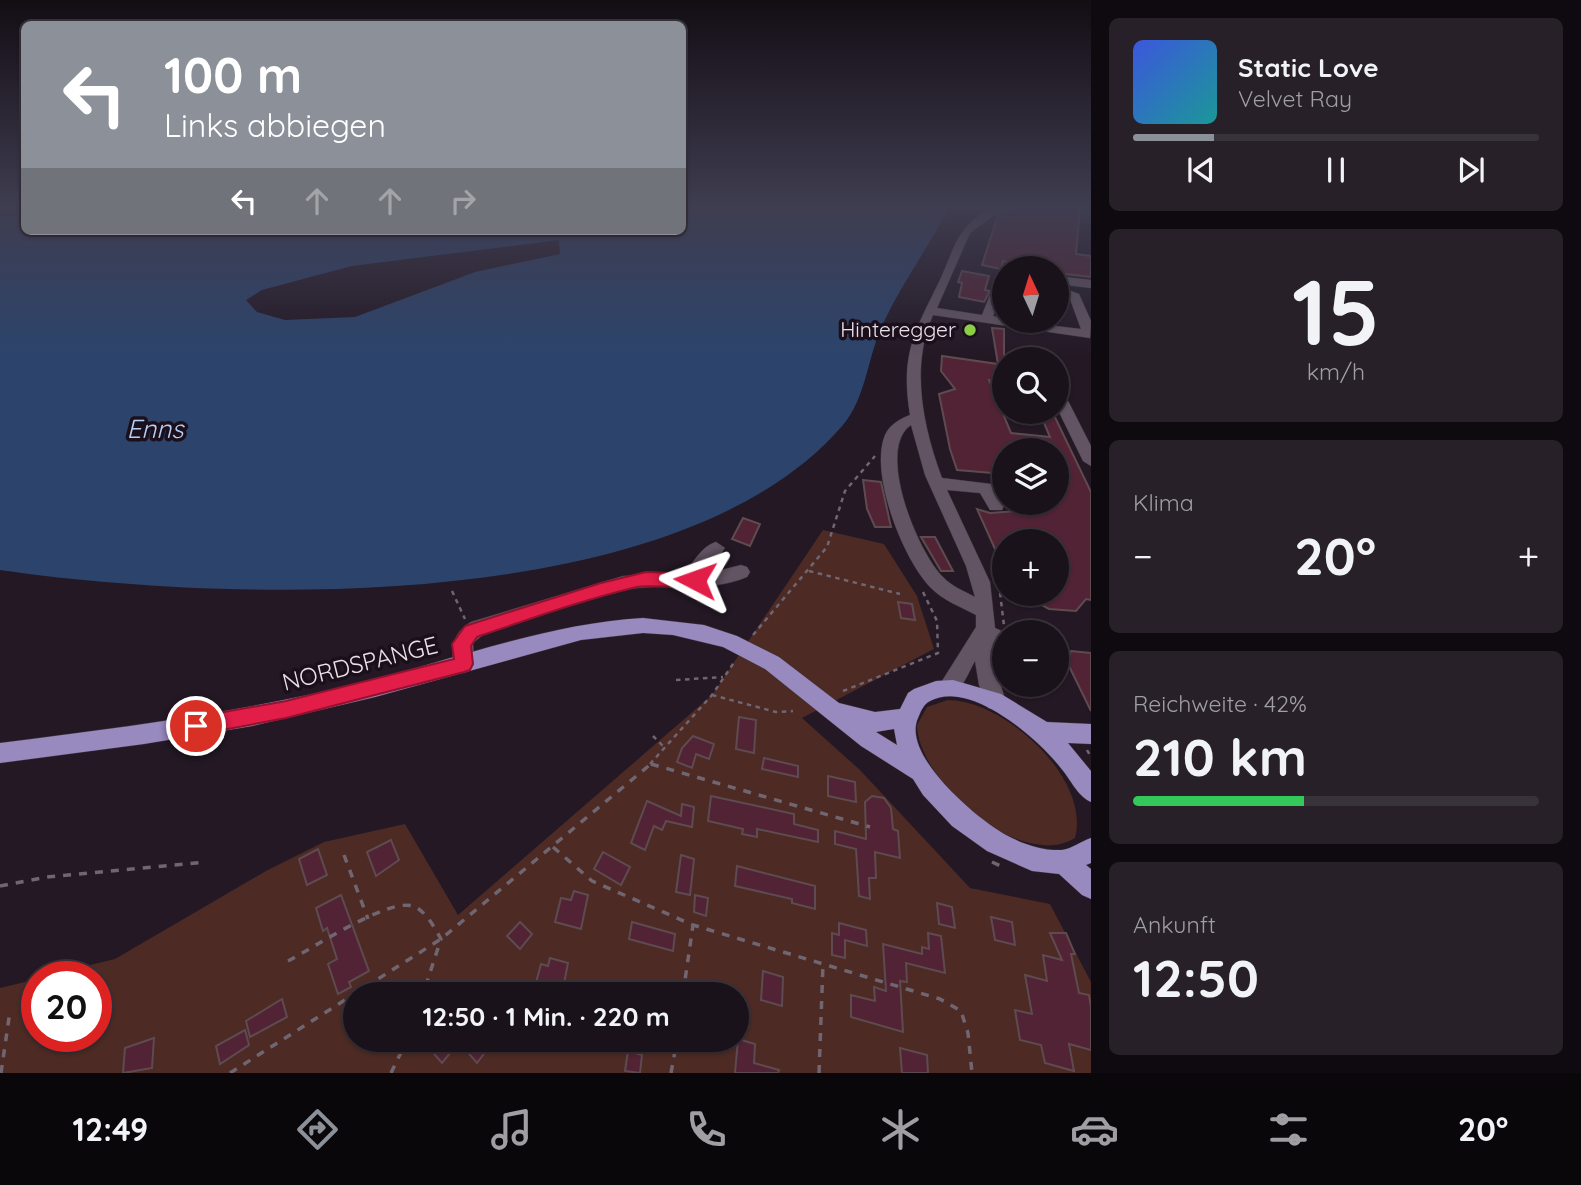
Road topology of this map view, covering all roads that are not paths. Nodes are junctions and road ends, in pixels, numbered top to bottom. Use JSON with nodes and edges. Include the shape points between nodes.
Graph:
{"nodes":[{"id":1,"x":957,"y":257,"type":"edge"},
{"id":2,"x":1069,"y":282,"type":"edge"},
{"id":3,"x":1091,"y":285,"type":"edge"},
{"id":4,"x":1069,"y":293,"type":"edge"},
{"id":5,"x":992,"y":305,"type":"edge"},
{"id":6,"x":929,"y":311,"type":"junction"},
{"id":7,"x":986,"y":319,"type":"junction"},
{"id":8,"x":992,"y":320,"type":"edge"},
{"id":9,"x":1069,"y":330,"type":"edge"},
{"id":10,"x":1090,"y":334,"type":"edge"},
{"id":11,"x":918,"y":416,"type":"junction"},
{"id":12,"x":1069,"y":417,"type":"edge"},
{"id":13,"x":1091,"y":461,"type":"edge"},
{"id":14,"x":937,"y":484,"type":"junction"},
{"id":15,"x":992,"y":499,"type":"edge"},
{"id":16,"x":716,"y":548,"type":"dead end"},
{"id":17,"x":741,"y":572,"type":"dead end"},
{"id":18,"x":695,"y":580,"type":"junction"},
{"id":19,"x":984,"y":622,"type":"junction"},
{"id":20,"x":992,"y":629,"type":"edge"},
{"id":21,"x":464,"y":664,"type":"junction"},
{"id":22,"x":947,"y":689,"type":"junction"},
{"id":23,"x":838,"y":699,"type":"junction"},
{"id":24,"x":995,"y":701,"type":"junction"},
{"id":25,"x":903,"y":718,"type":"junction"},
{"id":26,"x":1042,"y":732,"type":"junction"},
{"id":27,"x":1091,"y":734,"type":"edge"},
{"id":28,"x":0,"y":753,"type":"edge"},
{"id":29,"x":920,"y":771,"type":"junction"},
{"id":30,"x":1088,"y":777,"type":"edge"},
{"id":31,"x":1091,"y":850,"type":"edge"},
{"id":32,"x":1065,"y":863,"type":"junction"},
{"id":33,"x":1091,"y":886,"type":"edge"}],
"edges":[{"from":1,"to":6,"type":"street"},
{"from":2,"to":3,"type":"street"},
{"from":4,"to":10,"type":"street","via":[[1078,301]]},
{"from":5,"to":7,"type":"street"},
{"from":6,"to":7,"type":"street"},
{"from":6,"to":11,"type":"street","via":[[915,362]]},
{"from":7,"to":8,"type":"street"},
{"from":9,"to":10,"type":"street"},
{"from":11,"to":14,"type":"street"},
{"from":11,"to":19,"type":"street","via":[[900,424],[891,438],[896,506],[934,580]]},
{"from":12,"to":13,"type":"street"},
{"from":14,"to":15,"type":"street","via":[[985,488]]},
{"from":14,"to":19,"type":"street","via":[[980,579]]},
{"from":16,"to":18,"type":"street","via":[[696,572]]},
{"from":17,"to":18,"type":"street","via":[[717,580]]},
{"from":18,"to":21,"type":"street","via":[[623,583],[471,632],[461,644]]},
{"from":19,"to":20,"type":"street"},
{"from":19,"to":22,"type":"street"},
{"from":19,"to":24,"type":"street","via":[[985,676]]},
{"from":21,"to":23,"type":"main road","name":"NORDSPANGE","via":[[551,639],[619,626],[677,627],[791,673]]},
{"from":21,"to":28,"type":"main road","name":"NORDSPANGE","via":[[286,710]]},
{"from":22,"to":24,"type":"main road"},
{"from":22,"to":25,"type":"main road","via":[[918,696]]},
{"from":23,"to":25,"type":"main road","name":"NORDSPANGE","via":[[875,722]]},
{"from":23,"to":29,"type":"main road","name":"NORDSPANGE","via":[[861,733]]},
{"from":24,"to":26,"type":"main road"},
{"from":25,"to":29,"type":"main road","via":[[908,750]]},
{"from":26,"to":27,"type":"main road"},
{"from":26,"to":30,"type":"main road"},
{"from":29,"to":32,"type":"main road","via":[[955,813],[982,834],[1024,857]]},
{"from":31,"to":32,"type":"main road"},
{"from":32,"to":33,"type":"main road"}]}
